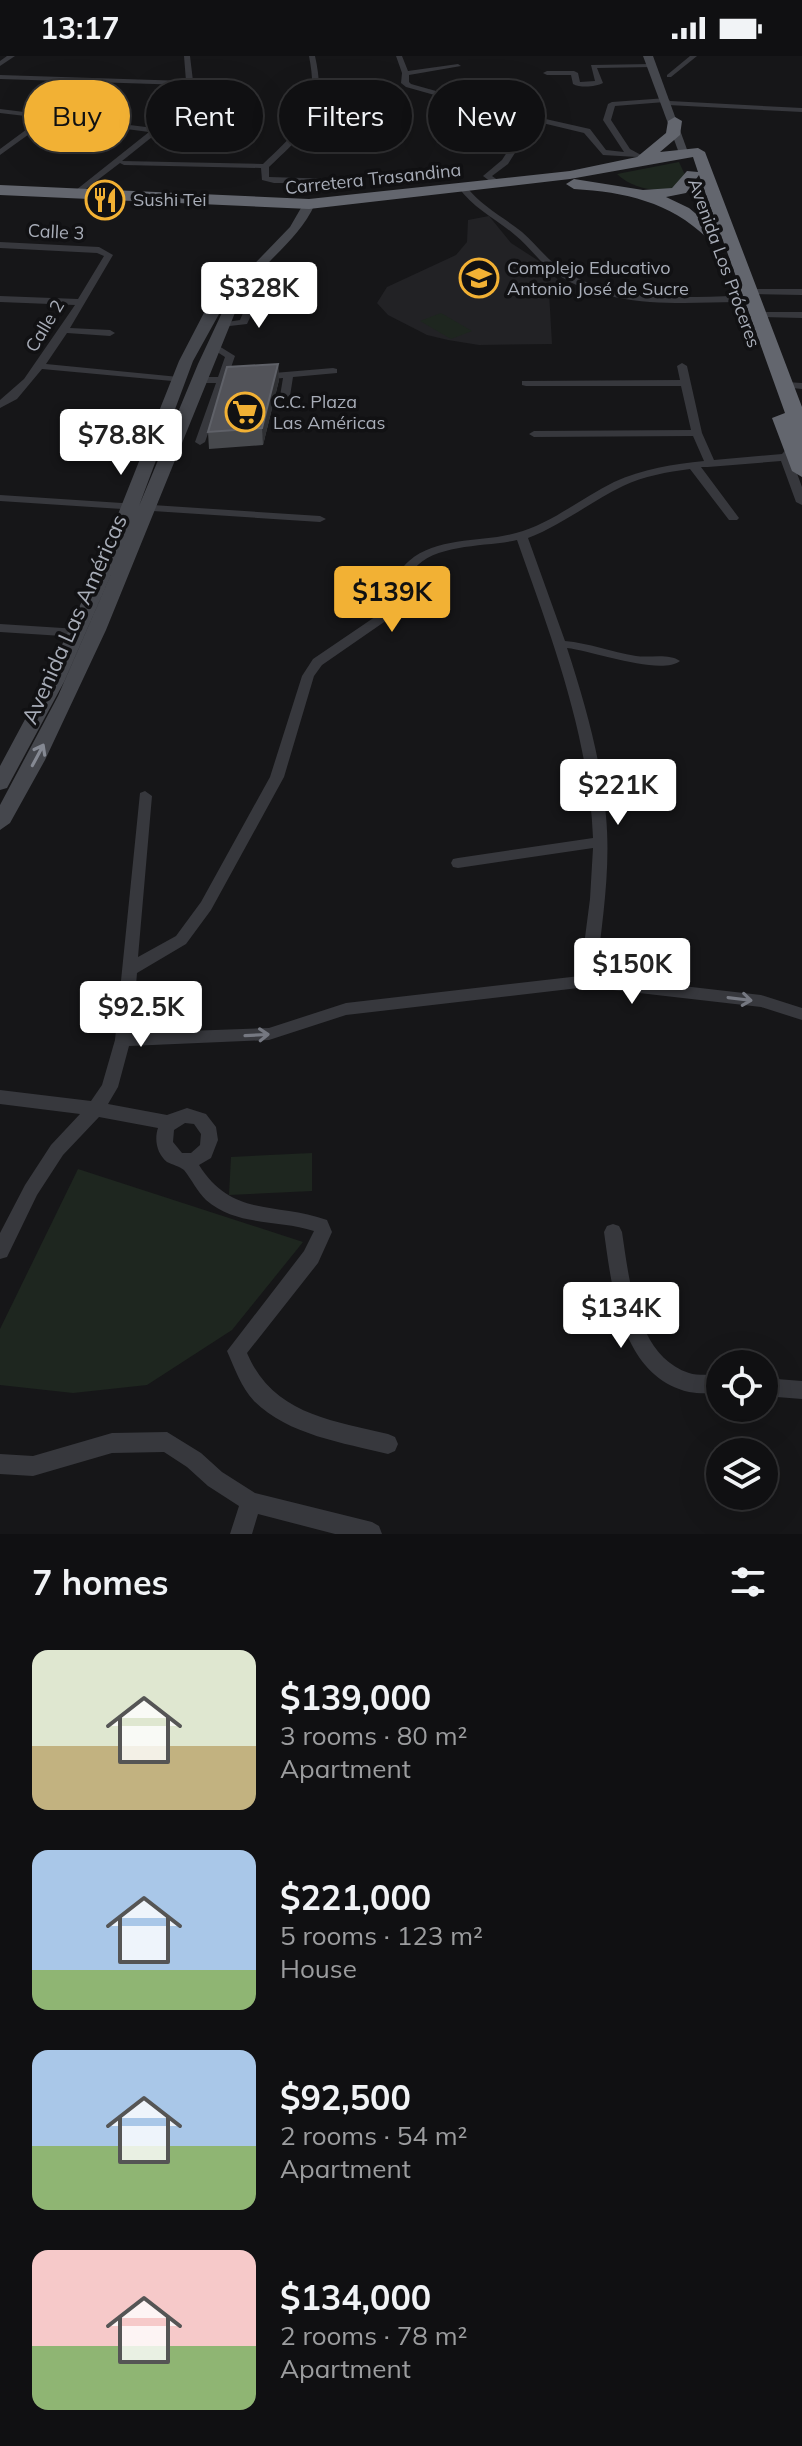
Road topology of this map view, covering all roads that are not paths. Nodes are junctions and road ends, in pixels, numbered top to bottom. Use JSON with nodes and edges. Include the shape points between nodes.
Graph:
{"nodes":[{"id":1,"x":12,"y":56,"type":"edge"},
{"id":2,"x":187,"y":56,"type":"edge"},
{"id":3,"x":195,"y":56,"type":"edge"},
{"id":4,"x":312,"y":56,"type":"edge"},
{"id":5,"x":399,"y":56,"type":"edge"},
{"id":6,"x":596,"y":56,"type":"edge"},
{"id":7,"x":662,"y":56,"type":"edge"},
{"id":8,"x":694,"y":56,"type":"edge"},
{"id":9,"x":650,"y":61,"type":"edge"},
{"id":10,"x":0,"y":64,"type":"edge"},
{"id":11,"x":458,"y":66,"type":"dead end"},
{"id":12,"x":593,"y":66,"type":"junction"},
{"id":13,"x":406,"y":73,"type":"junction"},
{"id":14,"x":547,"y":73,"type":"dead end"},
{"id":15,"x":574,"y":73,"type":"junction"},
{"id":16,"x":669,"y":76,"type":"junction"},
{"id":17,"x":0,"y":77,"type":"edge"},
{"id":18,"x":193,"y":80,"type":"edge"},
{"id":19,"x":194,"y":80,"type":"edge"},
{"id":20,"x":146,"y":81,"type":"edge"},
{"id":21,"x":672,"y":102,"type":"junction"},
{"id":22,"x":802,"y":110,"type":"edge"},
{"id":23,"x":0,"y":111,"type":"edge"},
{"id":24,"x":24,"y":114,"type":"edge"},
{"id":25,"x":675,"y":121,"type":"junction"},
{"id":26,"x":24,"y":135,"type":"edge"},
{"id":27,"x":146,"y":142,"type":"edge"},
{"id":28,"x":146,"y":143,"type":"edge"},
{"id":29,"x":511,"y":152,"type":"edge"},
{"id":30,"x":0,"y":153,"type":"edge"},
{"id":31,"x":692,"y":155,"type":"junction"},
{"id":32,"x":630,"y":161,"type":"junction"},
{"id":33,"x":124,"y":163,"type":"junction"},
{"id":34,"x":265,"y":166,"type":"junction"},
{"id":35,"x":692,"y":174,"type":"junction"},
{"id":36,"x":106,"y":175,"type":"junction"},
{"id":37,"x":337,"y":181,"type":"dead end"},
{"id":38,"x":498,"y":183,"type":"junction"},
{"id":39,"x":526,"y":184,"type":"junction"},
{"id":40,"x":463,"y":188,"type":"junction"},
{"id":41,"x":0,"y":191,"type":"edge"},
{"id":42,"x":53,"y":192,"type":"junction"},
{"id":43,"x":80,"y":195,"type":"junction"},
{"id":44,"x":125,"y":196,"type":"junction"},
{"id":45,"x":301,"y":211,"type":"junction"},
{"id":46,"x":713,"y":235,"type":"junction"},
{"id":47,"x":0,"y":245,"type":"edge"},
{"id":48,"x":109,"y":255,"type":"joint"},
{"id":49,"x":259,"y":288,"type":"dead end"},
{"id":50,"x":802,"y":292,"type":"edge"},
{"id":51,"x":745,"y":296,"type":"junction"},
{"id":52,"x":0,"y":299,"type":"edge"},
{"id":53,"x":78,"y":302,"type":"junction"},
{"id":54,"x":761,"y":315,"type":"junction"},
{"id":55,"x":802,"y":315,"type":"edge"},
{"id":56,"x":224,"y":325,"type":"junction"},
{"id":57,"x":62,"y":330,"type":"junction"},
{"id":58,"x":110,"y":333,"type":"dead end"},
{"id":59,"x":214,"y":346,"type":"junction"},
{"id":60,"x":39,"y":366,"type":"junction"},
{"id":61,"x":682,"y":366,"type":"dead end"},
{"id":62,"x":333,"y":371,"type":"dead end"},
{"id":63,"x":288,"y":375,"type":"junction"},
{"id":64,"x":179,"y":380,"type":"junction"},
{"id":65,"x":199,"y":380,"type":"junction"},
{"id":66,"x":222,"y":380,"type":"junction"},
{"id":67,"x":526,"y":383,"type":"dead end"},
{"id":68,"x":686,"y":383,"type":"junction"},
{"id":69,"x":794,"y":386,"type":"edge"},
{"id":70,"x":285,"y":396,"type":"dead end"},
{"id":71,"x":0,"y":405,"type":"edge"},
{"id":72,"x":207,"y":419,"type":"junction"},
{"id":73,"x":183,"y":421,"type":"junction"},
{"id":74,"x":697,"y":433,"type":"junction"},
{"id":75,"x":534,"y":434,"type":"dead end"},
{"id":76,"x":200,"y":442,"type":"dead end"},
{"id":77,"x":793,"y":446,"type":"edge"},
{"id":78,"x":711,"y":464,"type":"junction"},
{"id":79,"x":694,"y":466,"type":"junction"},
{"id":80,"x":802,"y":471,"type":"edge"},
{"id":81,"x":0,"y":498,"type":"edge"},
{"id":82,"x":802,"y":502,"type":"edge"},
{"id":83,"x":139,"y":506,"type":"junction"},
{"id":84,"x":733,"y":518,"type":"dead end"},
{"id":85,"x":320,"y":519,"type":"dead end"},
{"id":86,"x":521,"y":535,"type":"junction"},
{"id":87,"x":0,"y":628,"type":"edge"},
{"id":88,"x":78,"y":633,"type":"junction"},
{"id":89,"x":560,"y":644,"type":"junction"},
{"id":90,"x":674,"y":661,"type":"dead end"},
{"id":91,"x":0,"y":783,"type":"edge"},
{"id":92,"x":145,"y":796,"type":"dead end"},
{"id":93,"x":0,"y":823,"type":"edge"},
{"id":94,"x":599,"y":842,"type":"junction"},
{"id":95,"x":458,"y":863,"type":"dead end"},
{"id":96,"x":131,"y":969,"type":"junction"},
{"id":97,"x":587,"y":981,"type":"junction"},
{"id":98,"x":802,"y":1014,"type":"edge"},
{"id":99,"x":123,"y":1040,"type":"junction"},
{"id":100,"x":0,"y":1097,"type":"edge"},
{"id":101,"x":95,"y":1109,"type":"junction"},
{"id":102,"x":171,"y":1123,"type":"junction"},
{"id":103,"x":186,"y":1159,"type":"junction"},
{"id":104,"x":613,"y":1232,"type":"dead end"},
{"id":105,"x":0,"y":1251,"type":"edge"},
{"id":106,"x":706,"y":1383,"type":"edge"},
{"id":107,"x":778,"y":1388,"type":"edge"},
{"id":108,"x":802,"y":1390,"type":"edge"},
{"id":109,"x":388,"y":1444,"type":"dead end"},
{"id":110,"x":0,"y":1464,"type":"edge"},
{"id":111,"x":251,"y":1502,"type":"junction"},
{"id":112,"x":372,"y":1533,"type":"edge"},
{"id":113,"x":241,"y":1534,"type":"edge"}],
"edges":[{"from":1,"to":10,"type":"street"},
{"from":2,"to":18,"type":"street"},
{"from":3,"to":19,"type":"street"},
{"from":4,"to":34,"type":"street","via":[[319,89],[309,119]]},
{"from":5,"to":13,"type":"street"},
{"from":6,"to":12,"type":"street"},
{"from":7,"to":16,"type":"street","name":"Avenida Los Próceres"},
{"from":8,"to":16,"type":"street"},
{"from":9,"to":12,"type":"street"},
{"from":9,"to":21,"type":"street","name":"Avenida Los Próceres"},
{"from":11,"to":13,"type":"street"},
{"from":12,"to":15,"type":"street"},
{"from":12,"to":15,"type":"street","via":[[597,84],[577,84]]},
{"from":13,"to":32,"type":"street","via":[[409,87],[587,131],[602,153]]},
{"from":14,"to":15,"type":"street"},
{"from":16,"to":21,"type":"street","name":"Avenida Los Próceres"},
{"from":17,"to":20,"type":"street"},
{"from":21,"to":22,"type":"street"},
{"from":21,"to":25,"type":"street","name":"Avenida Los Próceres"},
{"from":21,"to":31,"type":"street","name":"Avenida Los Próceres"},
{"from":21,"to":32,"type":"street","via":[[612,104],[607,120]]},
{"from":23,"to":24,"type":"street"},
{"from":25,"to":31,"type":"street","name":"Avenida Los Próceres"},
{"from":25,"to":32,"type":"highway","via":[[673,135]]},
{"from":26,"to":30,"type":"street"},
{"from":27,"to":36,"type":"street"},
{"from":28,"to":33,"type":"street"},
{"from":29,"to":38,"type":"street","via":[[487,176]]},
{"from":31,"to":32,"type":"highway","name":"Carretera Trasandina"},
{"from":31,"to":35,"type":"highway","name":"Avenida Los Próceres"},
{"from":31,"to":51,"type":"highway","name":"Avenida Los Próceres"},
{"from":32,"to":35,"type":"highway","via":[[613,176],[662,193],[681,191]]},
{"from":32,"to":38,"type":"highway","name":"Carretera Trasandina"},
{"from":32,"to":39,"type":"highway","name":"Carretera Trasandina"},
{"from":33,"to":34,"type":"street"},
{"from":33,"to":36,"type":"street"},
{"from":34,"to":37,"type":"street","via":[[265,178],[274,181]]},
{"from":35,"to":46,"type":"highway","name":"Avenida Los Próceres"},
{"from":36,"to":42,"type":"highway"},
{"from":36,"to":43,"type":"street"},
{"from":36,"to":44,"type":"highway","via":[[103,188]]},
{"from":38,"to":40,"type":"highway","name":"Carretera Trasandina"},
{"from":39,"to":40,"type":"highway","name":"Carretera Trasandina"},
{"from":39,"to":46,"type":"highway","via":[[592,185],[657,198],[692,215]]},
{"from":40,"to":45,"type":"highway","name":"Carretera Trasandina"},
{"from":40,"to":51,"type":"street","via":[[483,211],[583,284],[639,298]]},
{"from":41,"to":42,"type":"highway","name":"Carretera Trasandina"},
{"from":41,"to":43,"type":"highway","name":"Carretera Trasandina"},
{"from":42,"to":43,"type":"highway","name":"Carretera Trasandina"},
{"from":43,"to":44,"type":"highway","name":"Carretera Trasandina"},
{"from":43,"to":45,"type":"highway","name":"Carretera Trasandina"},
{"from":44,"to":45,"type":"highway","name":"Carretera Trasandina"},
{"from":45,"to":56,"type":"street","name":"Avenida Las Américas","via":[[242,284]]},
{"from":45,"to":64,"type":"street","name":"Avenida Las Américas","via":[[226,289]]},
{"from":46,"to":51,"type":"highway","name":"Avenida Los Próceres"},
{"from":47,"to":48,"type":"street","name":"Calle 3","via":[[99,250]]},
{"from":48,"to":53,"type":"street","name":"Calle 2"},
{"from":49,"to":56,"type":"street","via":[[244,322]]},
{"from":50,"to":51,"type":"street"},
{"from":51,"to":54,"type":"highway","name":"Avenida Los Próceres"},
{"from":51,"to":77,"type":"highway","name":"Avenida Los Próceres"},
{"from":52,"to":53,"type":"street"},
{"from":53,"to":57,"type":"street","name":"Calle 2"},
{"from":54,"to":55,"type":"street"},
{"from":54,"to":69,"type":"highway","name":"Avenida Los Próceres"},
{"from":56,"to":59,"type":"street","name":"Avenida Las Américas"},
{"from":57,"to":58,"type":"street"},
{"from":57,"to":60,"type":"street","name":"Calle 2"},
{"from":59,"to":65,"type":"street","name":"Avenida Las Américas"},
{"from":59,"to":66,"type":"street","via":[[230,356]]},
{"from":60,"to":64,"type":"street"},
{"from":60,"to":71,"type":"street","name":"Calle 2","via":[[14,399]]},
{"from":61,"to":68,"type":"street"},
{"from":62,"to":63,"type":"street"},
{"from":63,"to":66,"type":"street"},
{"from":63,"to":70,"type":"street"},
{"from":64,"to":83,"type":"street","name":"Avenida Las Américas"},
{"from":65,"to":66,"type":"street"},
{"from":65,"to":73,"type":"street","name":"Avenida Las Américas"},
{"from":66,"to":72,"type":"street"},
{"from":67,"to":68,"type":"street"},
{"from":68,"to":74,"type":"street"},
{"from":69,"to":77,"type":"highway","name":"Avenida Los Próceres"},
{"from":72,"to":73,"type":"street"},
{"from":72,"to":76,"type":"street"},
{"from":73,"to":83,"type":"street","name":"Avenida Las Américas"},
{"from":74,"to":75,"type":"street"},
{"from":74,"to":78,"type":"street"},
{"from":77,"to":78,"type":"street"},
{"from":77,"to":80,"type":"highway","name":"Avenida Los Próceres"},
{"from":77,"to":82,"type":"street"},
{"from":78,"to":79,"type":"street"},
{"from":79,"to":84,"type":"street"},
{"from":79,"to":86,"type":"street","via":[[632,479],[556,522]]},
{"from":81,"to":83,"type":"street"},
{"from":83,"to":85,"type":"street"},
{"from":83,"to":88,"type":"street","name":"Avenida Las Américas"},
{"from":93,"to":83,"type":"street","name":"Avenida Las Américas","one_way":true,"via":[[58,714]]},
{"from":86,"to":89,"type":"street"},
{"from":86,"to":96,"type":"street","via":[[434,552],[414,562],[404,573],[396,608],[317,662],[277,777],[206,906],[181,940]]},
{"from":87,"to":88,"type":"street"},
{"from":88,"to":91,"type":"street","name":"Avenida Las Américas"},
{"from":89,"to":90,"type":"street","via":[[636,660]]},
{"from":89,"to":94,"type":"street","via":[[599,817]]},
{"from":92,"to":96,"type":"street"},
{"from":94,"to":95,"type":"street"},
{"from":94,"to":97,"type":"street","via":[[599,895]]},
{"from":96,"to":99,"type":"street"},
{"from":97,"to":98,"type":"street","one_way":true,"via":[[761,1001]]},
{"from":99,"to":97,"type":"street","one_way":true,"via":[[269,1034],[346,1009]]},
{"from":99,"to":101,"type":"street","via":[[110,1087]]},
{"from":100,"to":101,"type":"street"},
{"from":101,"to":102,"type":"street"},
{"from":101,"to":105,"type":"street","via":[[57,1150]]},
{"from":102,"to":103,"type":"street","via":[[162,1144],[170,1156]]},
{"from":102,"to":103,"type":"street","via":[[196,1118],[209,1126],[208,1147]]},
{"from":103,"to":109,"type":"street","via":[[203,1189],[222,1205],[307,1221],[323,1232],[311,1257],[237,1351],[244,1375],[285,1415]]},
{"from":104,"to":106,"type":"street","via":[[629,1321],[644,1348],[684,1381]]},
{"from":107,"to":108,"type":"street"},
{"from":110,"to":111,"type":"street","via":[[33,1466],[112,1443],[167,1442]]},
{"from":111,"to":112,"type":"street"},
{"from":111,"to":113,"type":"street"}]}
